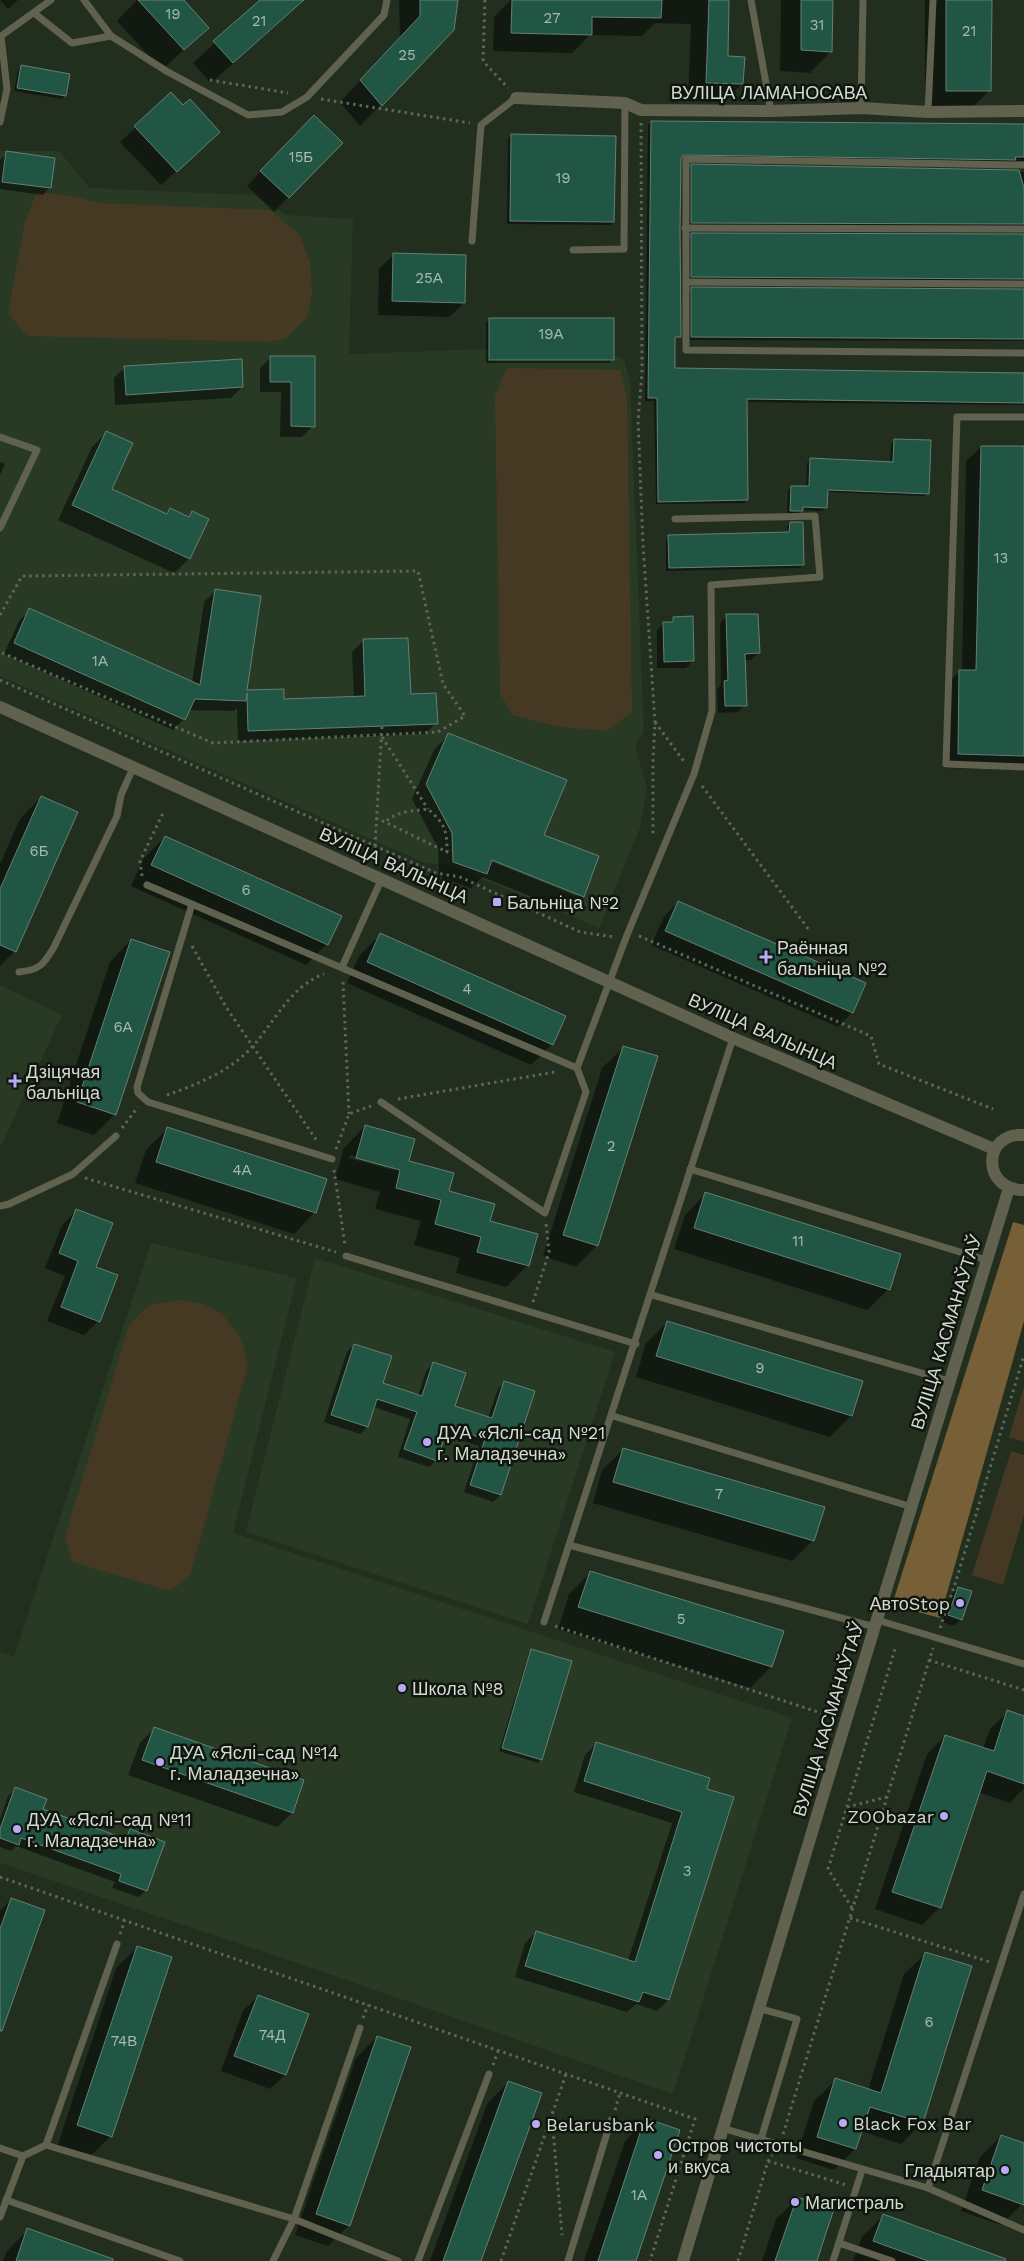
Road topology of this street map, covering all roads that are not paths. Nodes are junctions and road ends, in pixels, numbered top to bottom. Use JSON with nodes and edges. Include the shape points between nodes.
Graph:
{"nodes":[{"id":1,"x":51,"y":0,"type":"edge"},
{"id":2,"x":84,"y":0,"type":"edge"},
{"id":3,"x":387,"y":0,"type":"edge"},
{"id":4,"x":751,"y":0,"type":"edge"},
{"id":5,"x":862,"y":0,"type":"edge"},
{"id":6,"x":933,"y":0,"type":"edge"},
{"id":7,"x":34,"y":13,"type":"junction"},
{"id":8,"x":111,"y":36,"type":"junction"},
{"id":9,"x":516,"y":98,"type":"joint"},
{"id":10,"x":625,"y":103,"type":"junction"},
{"id":11,"x":860,"y":108,"type":"junction"},
{"id":12,"x":771,"y":111,"type":"junction"},
{"id":13,"x":1024,"y":111,"type":"edge"},
{"id":14,"x":928,"y":112,"type":"junction"},
{"id":15,"x":0,"y":122,"type":"edge"},
{"id":16,"x":1024,"y":165,"type":"edge"},
{"id":17,"x":685,"y":228,"type":"junction"},
{"id":18,"x":1024,"y":229,"type":"edge"},
{"id":19,"x":472,"y":241,"type":"dead end"},
{"id":20,"x":573,"y":250,"type":"dead end"},
{"id":21,"x":686,"y":282,"type":"junction"},
{"id":22,"x":1024,"y":284,"type":"edge"},
{"id":23,"x":1024,"y":353,"type":"edge"},
{"id":24,"x":1024,"y":417,"type":"edge"},
{"id":25,"x":0,"y":437,"type":"edge"},
{"id":26,"x":675,"y":519,"type":"dead end"},
{"id":27,"x":0,"y":528,"type":"edge"},
{"id":28,"x":0,"y":706,"type":"edge"},
{"id":29,"x":1024,"y":767,"type":"edge"},
{"id":30,"x":133,"y":768,"type":"junction"},
{"id":31,"x":382,"y":878,"type":"junction"},
{"id":32,"x":147,"y":885,"type":"road end"},
{"id":33,"x":192,"y":904,"type":"junction"},
{"id":34,"x":342,"y":967,"type":"junction"},
{"id":35,"x":19,"y":972,"type":"dead end"},
{"id":36,"x":610,"y":982,"type":"junction"},
{"id":37,"x":733,"y":1038,"type":"junction"},
{"id":38,"x":578,"y":1068,"type":"junction"},
{"id":39,"x":381,"y":1102,"type":"dead end"},
{"id":40,"x":1024,"y":1135,"type":"edge"},
{"id":41,"x":116,"y":1136,"type":"road end"},
{"id":42,"x":994,"y":1149,"type":"junction"},
{"id":43,"x":331,"y":1158,"type":"road end"},
{"id":44,"x":690,"y":1169,"type":"junction"},
{"id":45,"x":1009,"y":1188,"type":"junction"},
{"id":46,"x":1024,"y":1190,"type":"edge"},
{"id":47,"x":0,"y":1206,"type":"edge"},
{"id":48,"x":346,"y":1256,"type":"road end"},
{"id":49,"x":986,"y":1260,"type":"junction"},
{"id":50,"x":652,"y":1295,"type":"junction"},
{"id":51,"x":636,"y":1344,"type":"junction"},
{"id":52,"x":949,"y":1381,"type":"junction"},
{"id":53,"x":613,"y":1416,"type":"junction"},
{"id":54,"x":912,"y":1507,"type":"junction"},
{"id":55,"x":569,"y":1545,"type":"junction"},
{"id":56,"x":544,"y":1622,"type":"road end"},
{"id":57,"x":876,"y":1624,"type":"junction"},
{"id":58,"x":1024,"y":1664,"type":"edge"},
{"id":59,"x":1024,"y":1894,"type":"edge"},
{"id":60,"x":117,"y":1944,"type":"dead end"},
{"id":61,"x":758,"y":2008,"type":"junction"},
{"id":62,"x":360,"y":2028,"type":"dead end"},
{"id":63,"x":489,"y":2074,"type":"dead end"},
{"id":64,"x":612,"y":2120,"type":"road end"},
{"id":65,"x":722,"y":2128,"type":"junction"},
{"id":66,"x":761,"y":2139,"type":"junction"},
{"id":67,"x":46,"y":2144,"type":"junction"},
{"id":68,"x":0,"y":2148,"type":"edge"},
{"id":69,"x":23,"y":2156,"type":"junction"},
{"id":70,"x":862,"y":2170,"type":"junction"},
{"id":71,"x":928,"y":2188,"type":"junction"},
{"id":72,"x":6,"y":2200,"type":"junction"},
{"id":73,"x":0,"y":2217,"type":"edge"},
{"id":74,"x":294,"y":2219,"type":"junction"},
{"id":75,"x":1024,"y":2230,"type":"edge"},
{"id":76,"x":839,"y":2242,"type":"junction"},
{"id":77,"x":180,"y":2261,"type":"edge"},
{"id":78,"x":273,"y":2261,"type":"edge"},
{"id":79,"x":398,"y":2261,"type":"edge"},
{"id":80,"x":418,"y":2261,"type":"edge"},
{"id":81,"x":568,"y":2261,"type":"edge"},
{"id":82,"x":683,"y":2261,"type":"edge"},
{"id":83,"x":833,"y":2261,"type":"edge"},
{"id":84,"x":892,"y":2261,"type":"edge"}],
"edges":[{"from":1,"to":7,"type":"lane"},
{"from":2,"to":8,"type":"lane"},
{"from":3,"to":8,"type":"lane","via":[[384,15],[307,97],[273,114],[248,115],[168,72]]},
{"from":4,"to":12,"type":"lane"},
{"from":5,"to":11,"type":"lane"},
{"from":6,"to":14,"type":"lane"},
{"from":7,"to":8,"type":"lane","via":[[72,43]]},
{"from":7,"to":15,"type":"lane","via":[[1,36],[7,89]]},
{"from":9,"to":10,"type":"street","name":"ВУЛІЦА ЛАМАНОСАВА"},
{"from":9,"to":19,"type":"lane","via":[[481,125]]},
{"from":10,"to":12,"type":"street","name":"ВУЛІЦА ЛАМАНОСАВА","via":[[641,110]]},
{"from":10,"to":20,"type":"lane","via":[[624,249]]},
{"from":11,"to":12,"type":"street","name":"ВУЛІЦА ЛАМАНОСАВА"},
{"from":11,"to":14,"type":"street","name":"ВУЛІЦА ЛАМАНОСАВА"},
{"from":13,"to":14,"type":"street","name":"ВУЛІЦА ЛАМАНОСАВА"},
{"from":16,"to":17,"type":"lane","via":[[686,158]]},
{"from":17,"to":18,"type":"lane"},
{"from":17,"to":21,"type":"lane"},
{"from":21,"to":22,"type":"lane"},
{"from":21,"to":23,"type":"lane","via":[[686,350]]},
{"from":24,"to":29,"type":"lane","via":[[957,417],[946,764]]},
{"from":25,"to":27,"type":"lane","via":[[37,450]]},
{"from":26,"to":36,"type":"lane","via":[[815,516],[820,577],[711,585],[712,711],[694,774]]},
{"from":28,"to":30,"type":"street","name":"ВУЛІЦА ВАЛЫНЦА"},
{"from":30,"to":31,"type":"street","name":"ВУЛІЦА ВАЛЫНЦА"},
{"from":30,"to":35,"type":"lane","via":[[121,795],[117,816],[54,947],[45,962],[33,971]]},
{"from":31,"to":34,"type":"lane"},
{"from":31,"to":36,"type":"street","name":"ВУЛІЦА ВАЛЫНЦА"},
{"from":32,"to":33,"type":"lane"},
{"from":33,"to":34,"type":"lane"},
{"from":33,"to":43,"type":"lane","via":[[138,1093],[148,1102]]},
{"from":34,"to":38,"type":"lane"},
{"from":36,"to":37,"type":"street","name":"ВУЛІЦА ВАЛЫНЦА"},
{"from":36,"to":38,"type":"lane"},
{"from":37,"to":42,"type":"street","name":"ВУЛІЦА ВАЛЫНЦА"},
{"from":37,"to":44,"type":"lane"},
{"from":38,"to":39,"type":"lane","via":[[586,1092],[545,1212]]},
{"from":40,"to":42,"type":"street","via":[[1012,1135]]},
{"from":41,"to":47,"type":"lane","via":[[73,1174]]},
{"from":42,"to":45,"type":"street","via":[[994,1172],[998,1180]]},
{"from":44,"to":49,"type":"lane"},
{"from":44,"to":50,"type":"lane"},
{"from":45,"to":46,"type":"street"},
{"from":45,"to":49,"type":"street","name":"ВУЛІЦА КАСМАНАЎТАЎ"},
{"from":48,"to":51,"type":"lane"},
{"from":49,"to":52,"type":"street","name":"ВУЛІЦА КАСМАНАЎТАЎ"},
{"from":50,"to":51,"type":"lane"},
{"from":50,"to":52,"type":"lane"},
{"from":51,"to":53,"type":"lane"},
{"from":52,"to":54,"type":"street","name":"ВУЛІЦА КАСМАНАЎТАЎ"},
{"from":53,"to":54,"type":"lane"},
{"from":53,"to":55,"type":"lane"},
{"from":54,"to":57,"type":"street","name":"ВУЛІЦА КАСМАНАЎТАЎ"},
{"from":55,"to":56,"type":"lane"},
{"from":55,"to":57,"type":"lane"},
{"from":57,"to":58,"type":"lane","via":[[936,1637]]},
{"from":57,"to":61,"type":"street","name":"ВУЛІЦА КАСМАНАЎТАЎ"},
{"from":59,"to":71,"type":"lane"},
{"from":60,"to":67,"type":"lane"},
{"from":61,"to":65,"type":"street","name":"ВУЛІЦА КАСМАНАЎТАЎ"},
{"from":61,"to":66,"type":"lane","via":[[796,2020]]},
{"from":62,"to":74,"type":"lane"},
{"from":63,"to":80,"type":"lane"},
{"from":64,"to":81,"type":"lane"},
{"from":65,"to":66,"type":"lane"},
{"from":65,"to":82,"type":"street","name":"ВУЛІЦА КАСМАНАЎТАЎ"},
{"from":66,"to":70,"type":"lane"},
{"from":67,"to":69,"type":"lane"},
{"from":67,"to":74,"type":"lane"},
{"from":68,"to":69,"type":"lane"},
{"from":69,"to":72,"type":"lane"},
{"from":70,"to":71,"type":"lane"},
{"from":70,"to":76,"type":"lane"},
{"from":71,"to":75,"type":"lane"},
{"from":72,"to":73,"type":"lane"},
{"from":72,"to":77,"type":"lane"},
{"from":74,"to":78,"type":"lane"},
{"from":74,"to":79,"type":"lane"},
{"from":76,"to":83,"type":"lane"},
{"from":76,"to":84,"type":"lane"}]}
